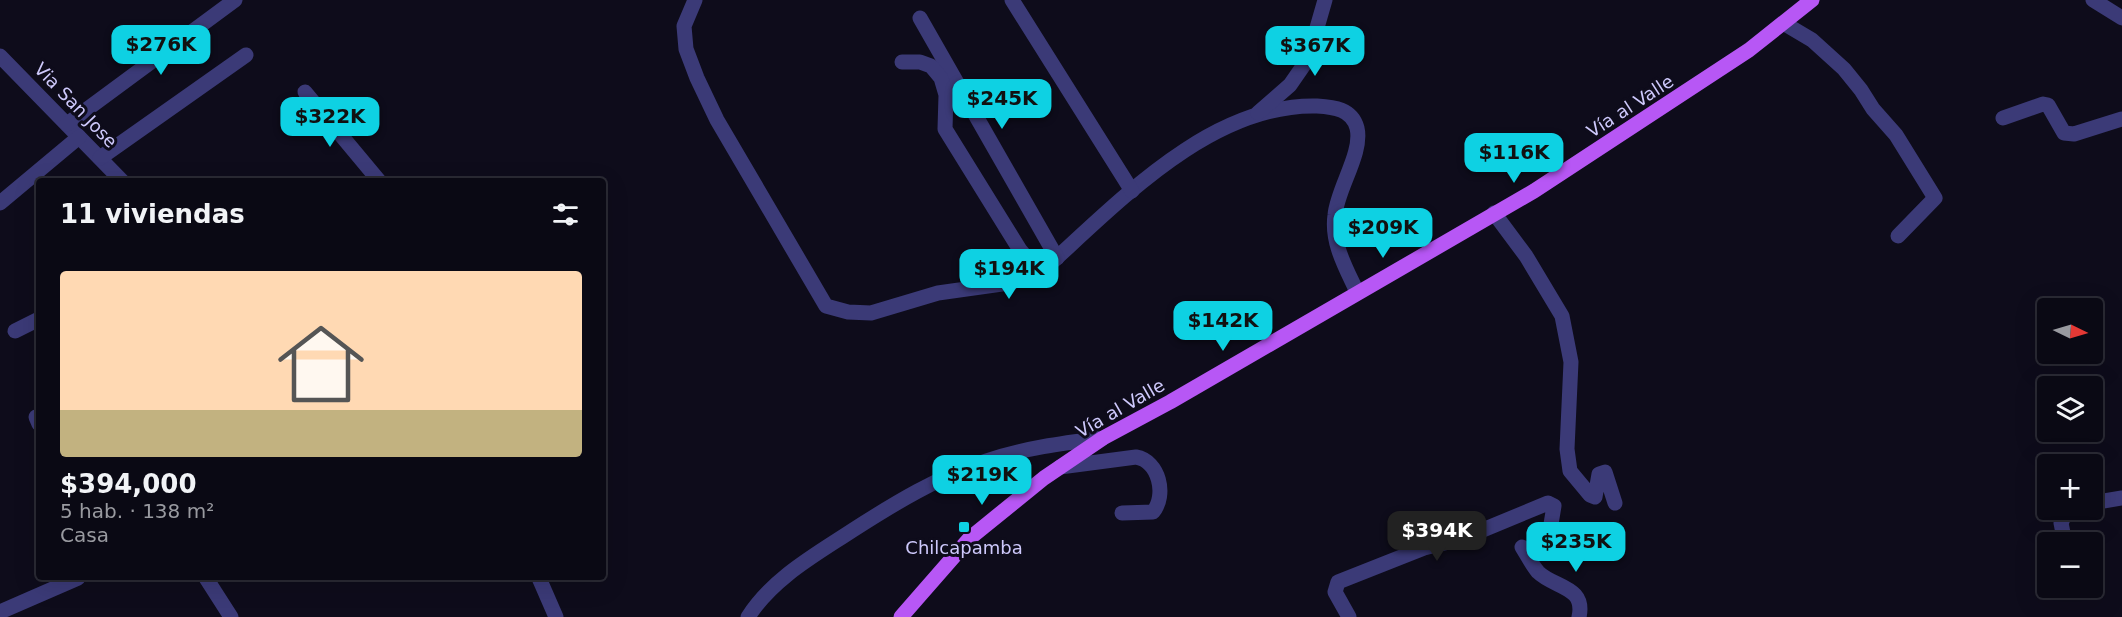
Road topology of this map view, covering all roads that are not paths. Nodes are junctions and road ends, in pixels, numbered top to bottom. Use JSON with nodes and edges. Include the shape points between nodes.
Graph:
{"nodes":[{"id":1,"x":235,"y":0,"type":"edge"},
{"id":2,"x":1012,"y":0,"type":"edge"},
{"id":3,"x":1325,"y":0,"type":"edge"},
{"id":4,"x":1812,"y":0,"type":"edge"},
{"id":5,"x":2093,"y":0,"type":"edge"},
{"id":6,"x":693,"y":1,"type":"edge"},
{"id":7,"x":920,"y":18,"type":"dead end"},
{"id":8,"x":2122,"y":18,"type":"edge"},
{"id":9,"x":1785,"y":24,"type":"junction"},
{"id":10,"x":246,"y":55,"type":"dead end"},
{"id":11,"x":0,"y":57,"type":"edge"},
{"id":12,"x":902,"y":62,"type":"dead end"},
{"id":13,"x":305,"y":92,"type":"dead end"},
{"id":14,"x":1253,"y":116,"type":"junction"},
{"id":15,"x":2003,"y":118,"type":"dead end"},
{"id":16,"x":2122,"y":119,"type":"edge"},
{"id":17,"x":67,"y":124,"type":"junction"},
{"id":18,"x":79,"y":136,"type":"junction"},
{"id":19,"x":100,"y":158,"type":"junction"},
{"id":20,"x":119,"y":178,"type":"edge"},
{"id":21,"x":377,"y":178,"type":"edge"},
{"id":22,"x":1132,"y":191,"type":"junction"},
{"id":23,"x":0,"y":203,"type":"edge"},
{"id":24,"x":1494,"y":213,"type":"junction"},
{"id":25,"x":1898,"y":236,"type":"dead end"},
{"id":26,"x":1057,"y":258,"type":"junction"},
{"id":27,"x":1040,"y":273,"type":"junction"},
{"id":28,"x":1357,"y":292,"type":"junction"},
{"id":29,"x":36,"y":320,"type":"edge"},
{"id":30,"x":15,"y":331,"type":"dead end"},
{"id":31,"x":1103,"y":438,"type":"junction"},
{"id":32,"x":1060,"y":467,"type":"junction"},
{"id":33,"x":2122,"y":498,"type":"edge"},
{"id":34,"x":2103,"y":501,"type":"edge"},
{"id":35,"x":1615,"y":503,"type":"dead end"},
{"id":36,"x":1122,"y":513,"type":"dead end"},
{"id":37,"x":1550,"y":530,"type":"dead end"},
{"id":38,"x":1522,"y":547,"type":"dead end"},
{"id":39,"x":73,"y":580,"type":"edge"},
{"id":40,"x":207,"y":580,"type":"edge"},
{"id":41,"x":540,"y":580,"type":"edge"},
{"id":42,"x":0,"y":612,"type":"edge"},
{"id":43,"x":231,"y":617,"type":"edge"},
{"id":44,"x":556,"y":617,"type":"edge"},
{"id":45,"x":748,"y":617,"type":"edge"},
{"id":46,"x":901,"y":617,"type":"edge"},
{"id":47,"x":1349,"y":617,"type":"edge"},
{"id":48,"x":1580,"y":617,"type":"edge"}],
"edges":[{"from":1,"to":17,"type":"street"},
{"from":2,"to":22,"type":"street"},
{"from":3,"to":14,"type":"street","via":[[1308,59],[1290,86]]},
{"from":4,"to":9,"type":"main road","name":"Vía al Valle"},
{"from":5,"to":8,"type":"street"},
{"from":6,"to":27,"type":"street","via":[[684,26],[686,49],[698,78],[717,120],[826,306],[871,313],[938,293],[1009,283]]},
{"from":7,"to":26,"type":"street"},
{"from":9,"to":24,"type":"main road","name":"Vía al Valle","via":[[1637,126]]},
{"from":9,"to":25,"type":"street","via":[[1812,40],[1844,69],[1896,135],[1935,198]]},
{"from":10,"to":19,"type":"street"},
{"from":11,"to":17,"type":"street","name":"Via San Jose"},
{"from":12,"to":27,"type":"street","via":[[931,66],[941,78],[946,95],[945,129],[1020,250]]},
{"from":13,"to":21,"type":"street"},
{"from":14,"to":22,"type":"street","via":[[1160,166]]},
{"from":14,"to":28,"type":"street","via":[[1304,106],[1334,107],[1349,113],[1357,128],[1355,153],[1334,216],[1337,250]]},
{"from":15,"to":16,"type":"street","via":[[2048,105],[2064,133],[2074,134]]},
{"from":17,"to":18,"type":"street","name":"Via San Jose"},
{"from":18,"to":19,"type":"street","name":"Via San Jose"},
{"from":18,"to":23,"type":"street"},
{"from":19,"to":20,"type":"street","name":"Via San Jose"},
{"from":22,"to":26,"type":"street"},
{"from":24,"to":28,"type":"main road","name":"Vía al Valle"},
{"from":24,"to":35,"type":"street","via":[[1526,256],[1562,316],[1571,362],[1567,449],[1570,471],[1595,497],[1599,474],[1605,472]]},
{"from":26,"to":27,"type":"street"},
{"from":28,"to":31,"type":"main road","name":"Vía al Valle"},
{"from":29,"to":30,"type":"street"},
{"from":31,"to":32,"type":"main road","name":"Vía al Valle"},
{"from":31,"to":45,"type":"street","via":[[1010,454],[935,481],[815,554],[770,590]]},
{"from":32,"to":36,"type":"street","via":[[1146,459],[1160,484],[1159,504],[1153,512]]},
{"from":32,"to":46,"type":"main road","name":"Vía al Valle","via":[[970,538]]},
{"from":33,"to":34,"type":"street"},
{"from":37,"to":47,"type":"street","via":[[1554,506],[1548,503],[1461,539],[1424,548],[1338,582],[1335,592]]},
{"from":38,"to":48,"type":"street","via":[[1538,572],[1578,597]]},
{"from":39,"to":42,"type":"street"},
{"from":40,"to":43,"type":"street"},
{"from":41,"to":44,"type":"street"}]}
